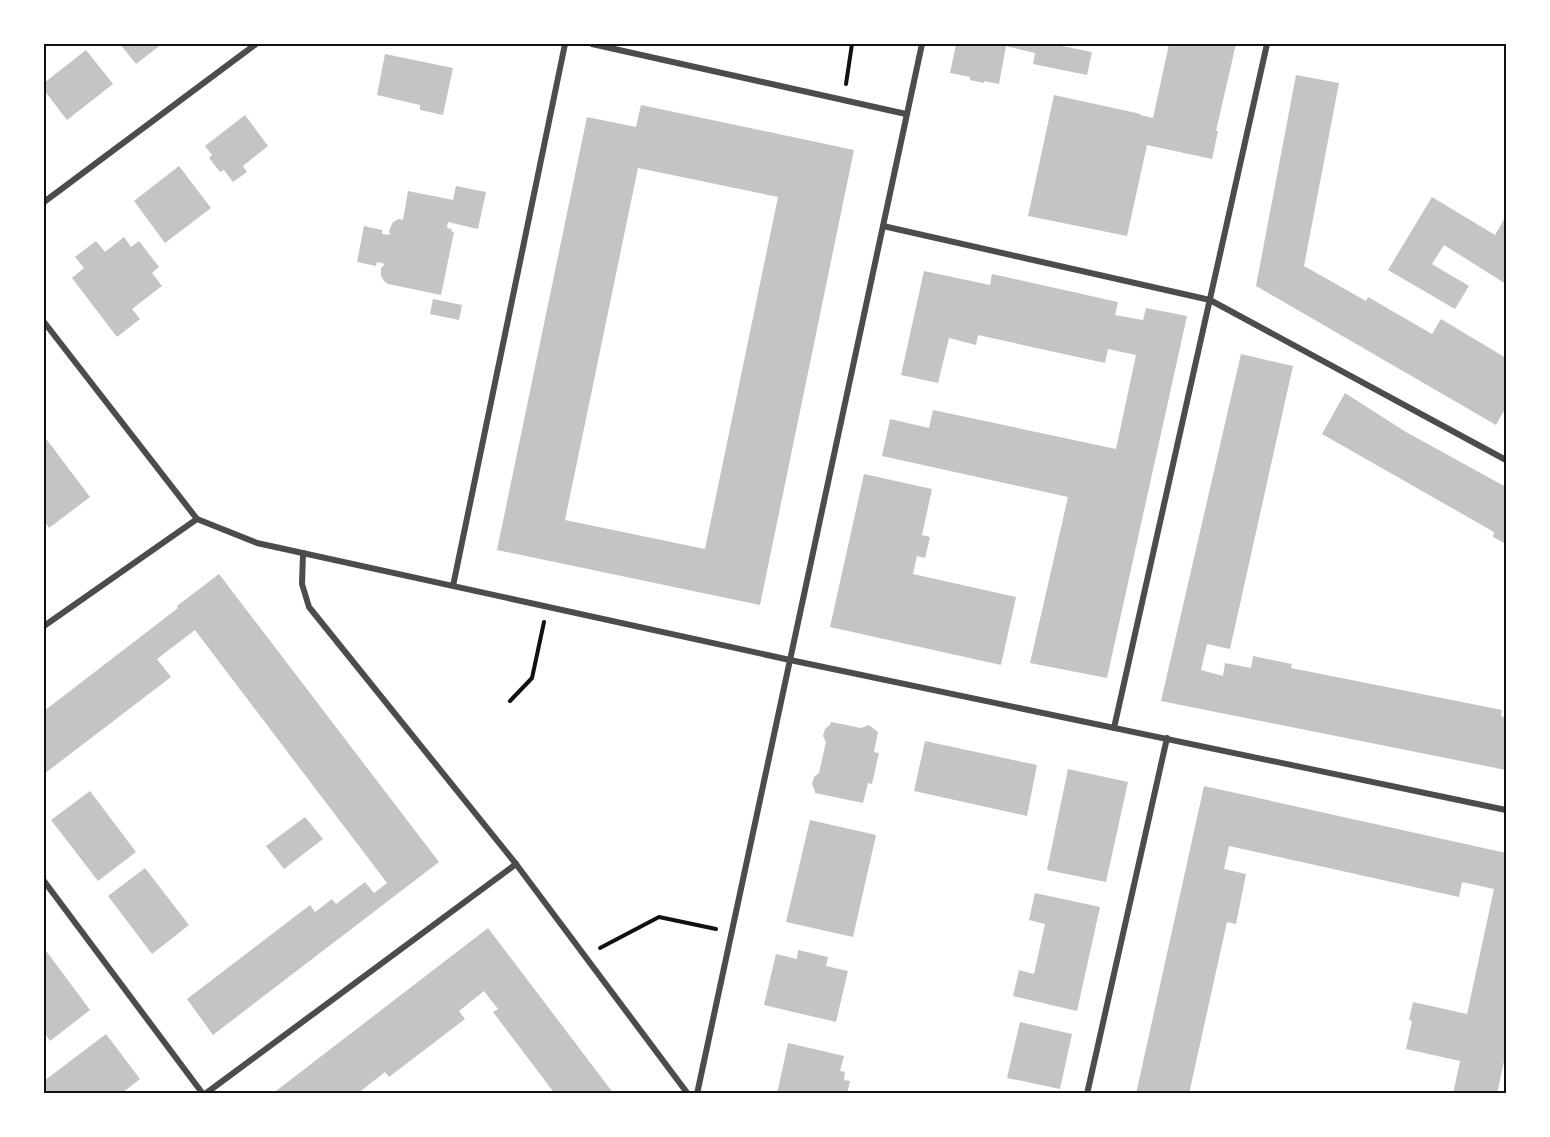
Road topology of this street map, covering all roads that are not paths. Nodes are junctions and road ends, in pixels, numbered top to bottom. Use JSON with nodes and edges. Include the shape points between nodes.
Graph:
{"nodes":[{"id":1,"x":256,"y":44,"type":"edge"},
{"id":2,"x":565,"y":44,"type":"edge"},
{"id":3,"x":592,"y":44,"type":"edge"},
{"id":4,"x":921,"y":44,"type":"edge"},
{"id":5,"x":1267,"y":44,"type":"edge"},
{"id":6,"x":906,"y":114,"type":"junction"},
{"id":7,"x":44,"y":202,"type":"edge"},
{"id":8,"x":883,"y":226,"type":"junction"},
{"id":9,"x":1210,"y":300,"type":"junction"},
{"id":10,"x":44,"y":322,"type":"edge"},
{"id":11,"x":1506,"y":460,"type":"edge"},
{"id":12,"x":197,"y":519,"type":"junction"},
{"id":13,"x":303,"y":553,"type":"junction"},
{"id":14,"x":453,"y":586,"type":"junction"},
{"id":15,"x":44,"y":626,"type":"edge"},
{"id":16,"x":790,"y":660,"type":"junction"},
{"id":17,"x":1114,"y":728,"type":"junction"},
{"id":18,"x":1167,"y":738,"type":"junction"},
{"id":19,"x":1506,"y":810,"type":"edge"},
{"id":20,"x":516,"y":864,"type":"junction"},
{"id":21,"x":44,"y":881,"type":"edge"},
{"id":22,"x":204,"y":1094,"type":"edge"},
{"id":23,"x":688,"y":1094,"type":"edge"},
{"id":24,"x":697,"y":1094,"type":"edge"},
{"id":25,"x":1087,"y":1094,"type":"edge"}],
"edges":[{"from":1,"to":7,"type":"street"},
{"from":2,"to":14,"type":"street"},
{"from":3,"to":6,"type":"street"},
{"from":4,"to":6,"type":"street"},
{"from":5,"to":9,"type":"street"},
{"from":6,"to":8,"type":"street"},
{"from":8,"to":9,"type":"street"},
{"from":8,"to":16,"type":"street"},
{"from":9,"to":11,"type":"street"},
{"from":9,"to":17,"type":"street"},
{"from":10,"to":12,"type":"street"},
{"from":12,"to":13,"type":"street","via":[[257,543]]},
{"from":12,"to":15,"type":"street"},
{"from":13,"to":14,"type":"street"},
{"from":13,"to":20,"type":"street","via":[[302,584],[309,608]]},
{"from":14,"to":16,"type":"street"},
{"from":16,"to":17,"type":"street"},
{"from":16,"to":24,"type":"street"},
{"from":17,"to":18,"type":"street"},
{"from":18,"to":19,"type":"street"},
{"from":18,"to":25,"type":"street"},
{"from":20,"to":22,"type":"street"},
{"from":20,"to":23,"type":"street"},
{"from":21,"to":22,"type":"street"}]}
